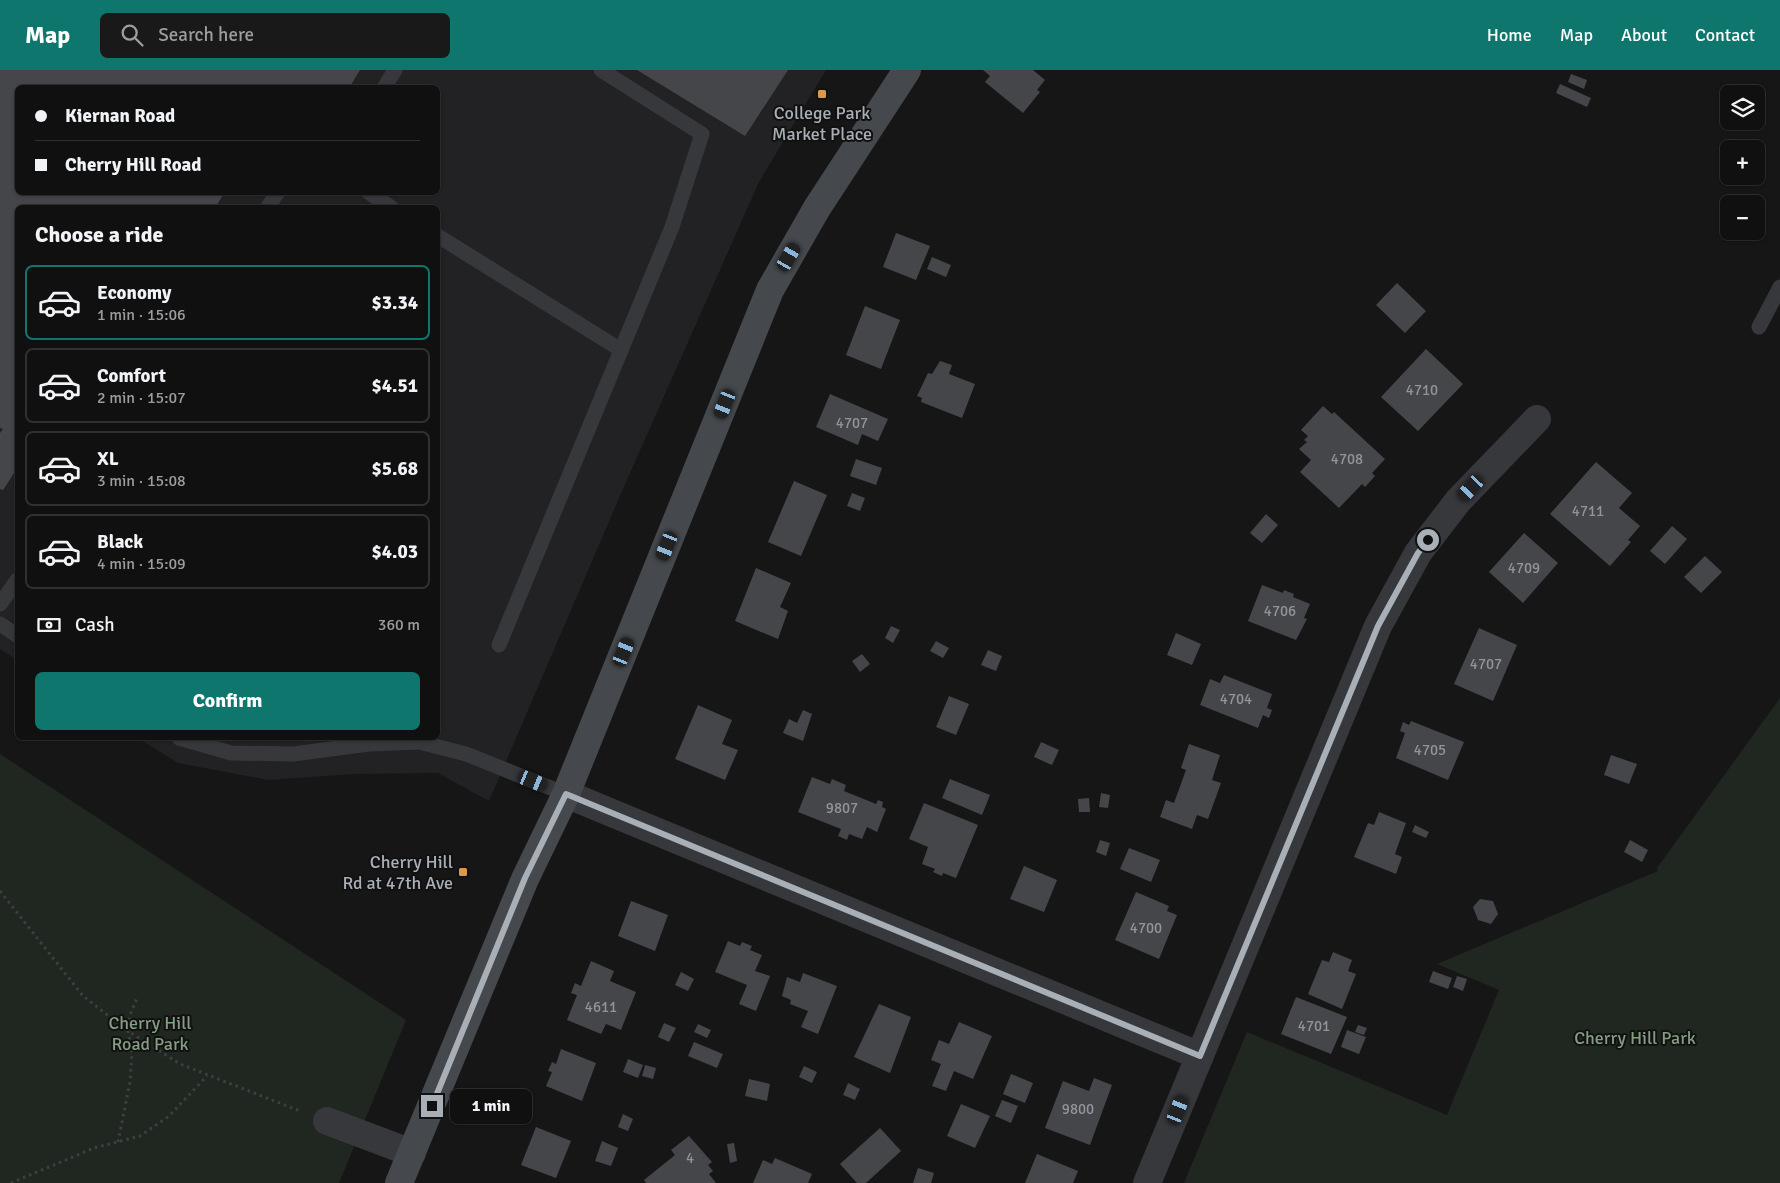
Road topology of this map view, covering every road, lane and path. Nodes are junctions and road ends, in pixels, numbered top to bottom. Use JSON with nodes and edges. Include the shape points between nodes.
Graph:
{"nodes":[{"id":1,"x":395,"y":70,"type":"edge"},
{"id":2,"x":601,"y":70,"type":"edge"},
{"id":3,"x":906,"y":70,"type":"edge"},
{"id":4,"x":386,"y":85,"type":"edge"},
{"id":5,"x":372,"y":195,"type":"edge"},
{"id":6,"x":388,"y":205,"type":"edge"},
{"id":7,"x":440,"y":237,"type":"edge"},
{"id":8,"x":1780,"y":287,"type":"edge"},
{"id":9,"x":1759,"y":328,"type":"dead end"},
{"id":10,"x":621,"y":350,"type":"junction"},
{"id":11,"x":1537,"y":419,"type":"dead end"},
{"id":12,"x":15,"y":583,"type":"edge"},
{"id":13,"x":0,"y":604,"type":"edge"},
{"id":14,"x":0,"y":624,"type":"edge"},
{"id":15,"x":15,"y":634,"type":"edge"},
{"id":16,"x":499,"y":645,"type":"dead end"},
{"id":17,"x":186,"y":740,"type":"edge"},
{"id":18,"x":566,"y":794,"type":"junction"},
{"id":19,"x":0,"y":891,"type":"edge"},
{"id":20,"x":137,"y":998,"type":"dead end"},
{"id":21,"x":128,"y":1031,"type":"junction"},
{"id":22,"x":1200,"y":1056,"type":"junction"},
{"id":23,"x":207,"y":1076,"type":"junction"},
{"id":24,"x":327,"y":1121,"type":"joint"},
{"id":25,"x":118,"y":1142,"type":"junction"},
{"id":26,"x":412,"y":1153,"type":"junction"},
{"id":27,"x":11,"y":1183,"type":"edge"},
{"id":28,"x":399,"y":1183,"type":"edge"},
{"id":29,"x":1148,"y":1183,"type":"edge"}],
"edges":[{"from":1,"to":4,"type":"lane"},
{"from":2,"to":10,"type":"lane","via":[[702,134],[672,227]]},
{"from":3,"to":18,"type":"main road","via":[[817,208],[770,290]]},
{"from":5,"to":6,"type":"lane"},
{"from":7,"to":10,"type":"lane"},
{"from":8,"to":9,"type":"lane"},
{"from":10,"to":16,"type":"lane"},
{"from":11,"to":22,"type":"street","via":[[1458,501],[1418,553],[1378,626]]},
{"from":12,"to":13,"type":"lane"},
{"from":14,"to":15,"type":"lane"},
{"from":17,"to":18,"type":"lane","via":[[231,753],[293,754],[369,744],[419,742],[466,754]]},
{"from":18,"to":22,"type":"street"},
{"from":18,"to":26,"type":"main road","via":[[525,878]]},
{"from":19,"to":21,"type":"path","via":[[83,996]]},
{"from":20,"to":21,"type":"path"},
{"from":21,"to":23,"type":"path","via":[[180,1064]]},
{"from":21,"to":25,"type":"path","via":[[132,1053],[130,1082]]},
{"from":22,"to":29,"type":"street"},
{"from":23,"to":24,"type":"path"},
{"from":23,"to":25,"type":"path","via":[[169,1116],[140,1136]]},
{"from":24,"to":26,"type":"street"},
{"from":25,"to":27,"type":"path","via":[[94,1148]]},
{"from":26,"to":28,"type":"main road"}]}
